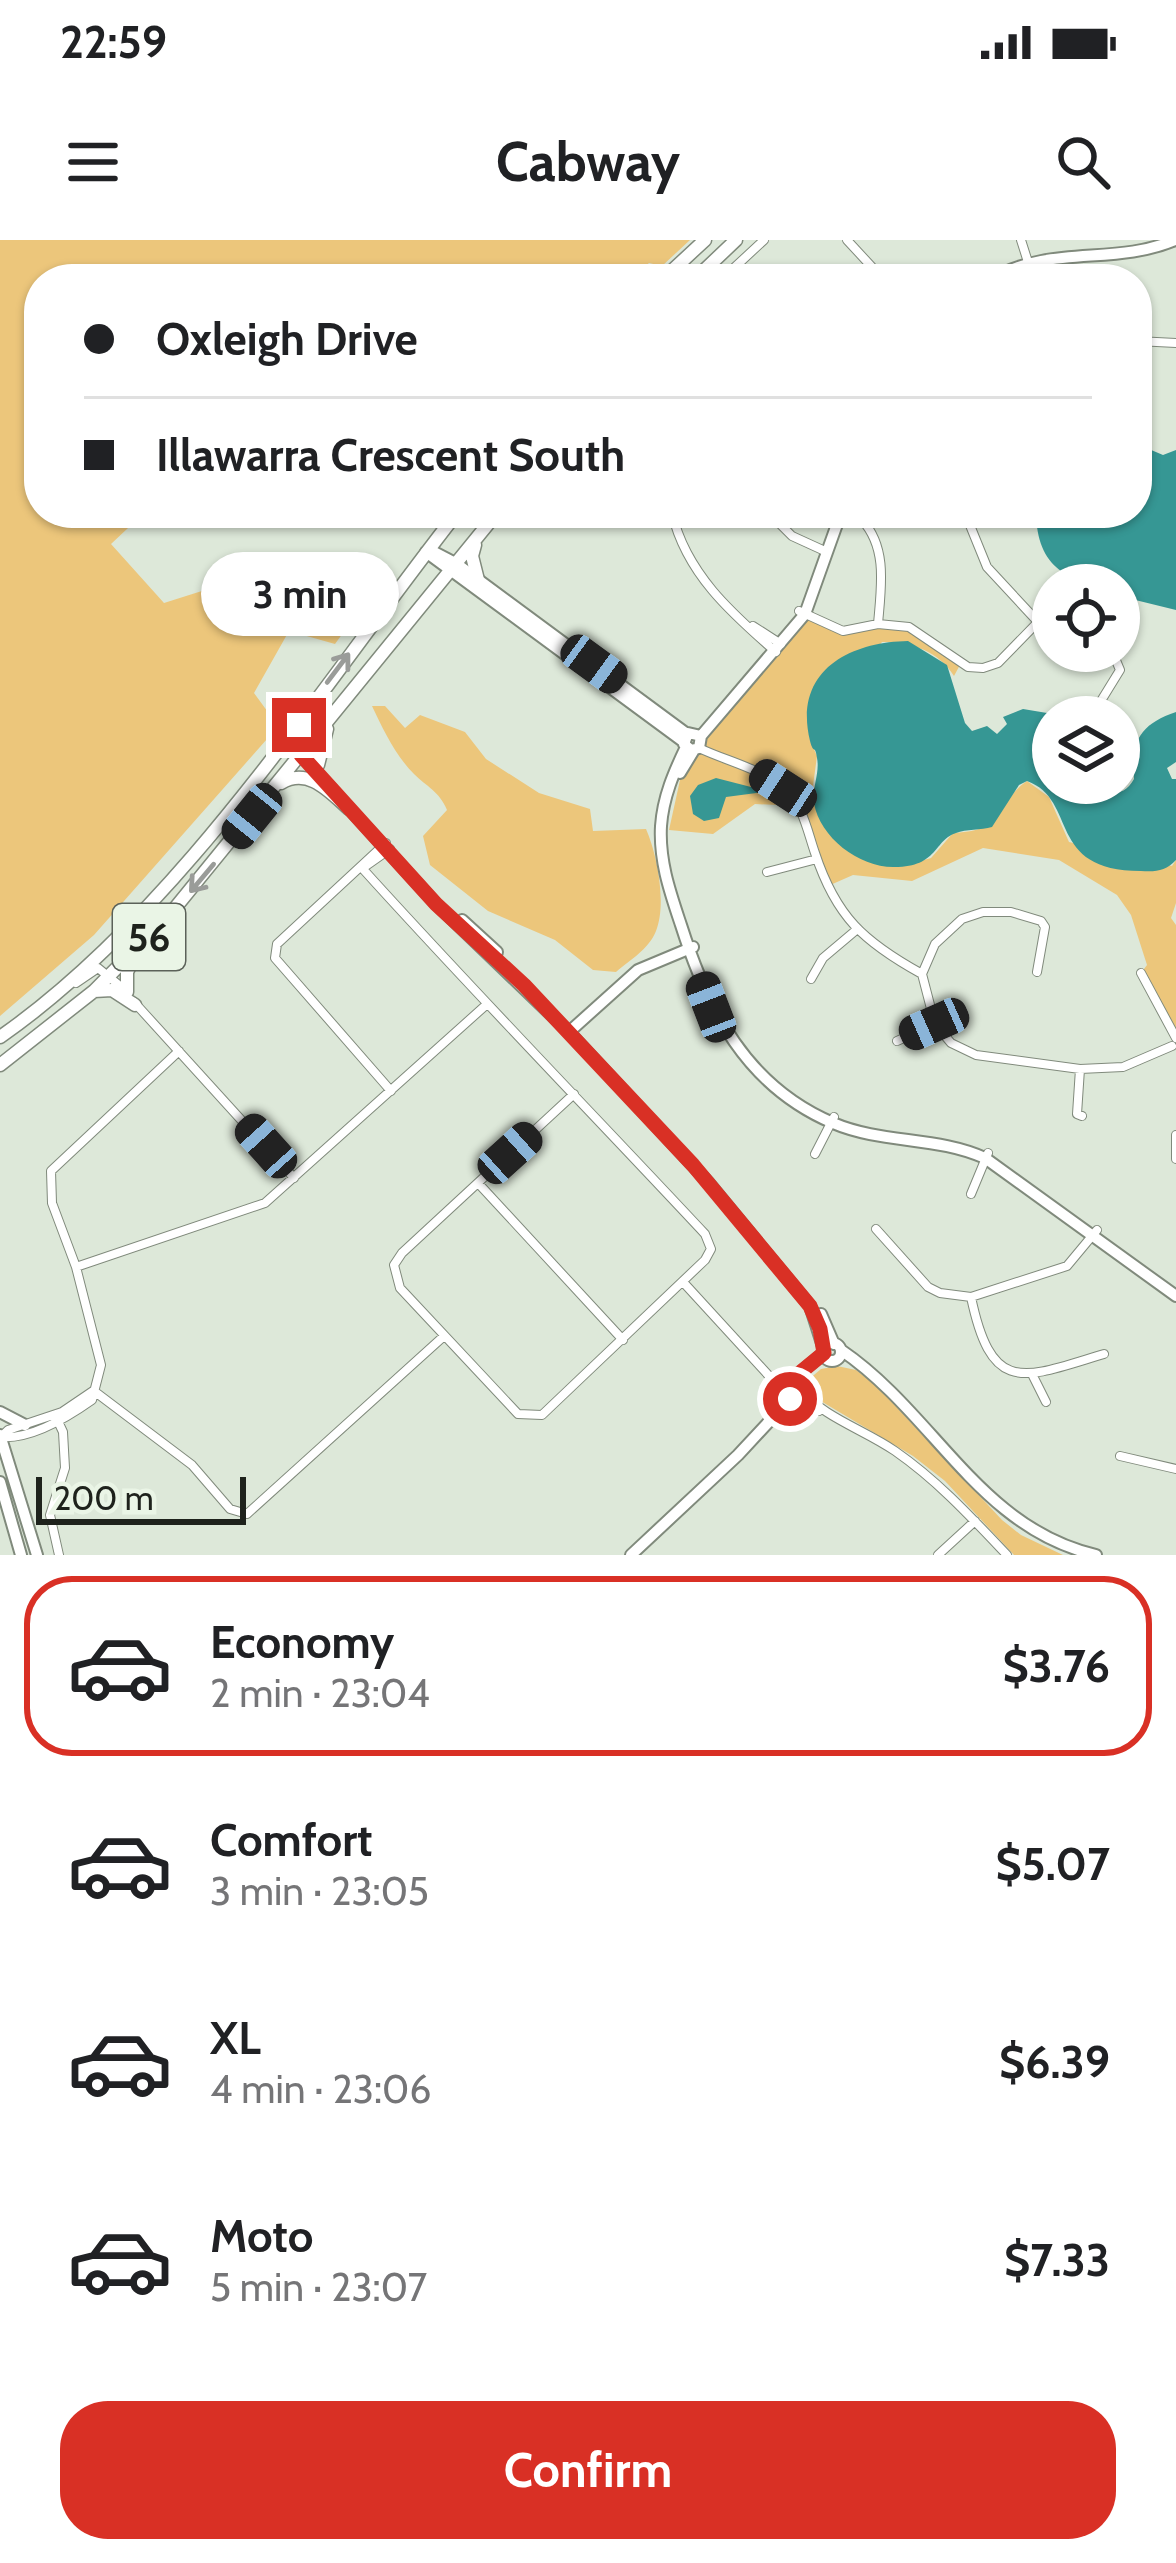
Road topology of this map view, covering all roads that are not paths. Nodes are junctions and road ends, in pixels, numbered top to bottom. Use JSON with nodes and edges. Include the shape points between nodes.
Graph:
{"nodes":[{"id":1,"x":705,"y":240,"type":"edge"},
{"id":2,"x":736,"y":240,"type":"edge"},
{"id":3,"x":764,"y":240,"type":"edge"},
{"id":4,"x":847,"y":240,"type":"edge"},
{"id":5,"x":1021,"y":240,"type":"edge"},
{"id":6,"x":1161,"y":240,"type":"edge"},
{"id":7,"x":1175,"y":240,"type":"edge"},
{"id":8,"x":1027,"y":259,"type":"junction"},
{"id":9,"x":679,"y":264,"type":"edge"},
{"id":10,"x":711,"y":264,"type":"edge"},
{"id":11,"x":738,"y":264,"type":"edge"},
{"id":12,"x":869,"y":264,"type":"edge"},
{"id":13,"x":1015,"y":264,"type":"edge"},
{"id":14,"x":1018,"y":264,"type":"edge"},
{"id":15,"x":445,"y":528,"type":"edge"},
{"id":16,"x":486,"y":528,"type":"edge"},
{"id":17,"x":678,"y":528,"type":"edge"},
{"id":18,"x":784,"y":528,"type":"edge"},
{"id":19,"x":833,"y":528,"type":"edge"},
{"id":20,"x":867,"y":528,"type":"edge"},
{"id":21,"x":971,"y":528,"type":"edge"},
{"id":22,"x":478,"y":538,"type":"junction"},
{"id":23,"x":427,"y":550,"type":"junction"},
{"id":24,"x":825,"y":552,"type":"junction"},
{"id":25,"x":454,"y":568,"type":"junction"},
{"id":26,"x":478,"y":580,"type":"junction"},
{"id":27,"x":802,"y":612,"type":"junction"},
{"id":28,"x":1032,"y":616,"type":"edge"},
{"id":29,"x":878,"y":624,"type":"junction"},
{"id":30,"x":1032,"y":628,"type":"edge"},
{"id":31,"x":777,"y":646,"type":"junction"},
{"id":32,"x":630,"y":696,"type":"junction"},
{"id":33,"x":336,"y":712,"type":"junction"},
{"id":34,"x":302,"y":716,"type":"junction"},
{"id":35,"x":693,"y":741,"type":"junction"},
{"id":36,"x":301,"y":755,"type":"junction"},
{"id":37,"x":267,"y":761,"type":"junction"},
{"id":38,"x":318,"y":765,"type":"junction"},
{"id":39,"x":275,"y":787,"type":"junction"},
{"id":40,"x":349,"y":808,"type":"junction"},
{"id":41,"x":387,"y":847,"type":"junction"},
{"id":42,"x":817,"y":859,"type":"junction"},
{"id":43,"x":362,"y":868,"type":"junction"},
{"id":44,"x":767,"y":872,"type":"dead end"},
{"id":45,"x":855,"y":931,"type":"junction"},
{"id":46,"x":143,"y":942,"type":"junction"},
{"id":47,"x":693,"y":952,"type":"junction"},
{"id":48,"x":1036,"y":972,"type":"dead end"},
{"id":49,"x":1141,"y":973,"type":"dead end"},
{"id":50,"x":922,"y":974,"type":"junction"},
{"id":51,"x":110,"y":975,"type":"junction"},
{"id":52,"x":812,"y":979,"type":"dead end"},
{"id":53,"x":94,"y":991,"type":"junction"},
{"id":54,"x":56,"y":992,"type":"junction"},
{"id":55,"x":127,"y":992,"type":"junction"},
{"id":56,"x":135,"y":1005,"type":"junction"},
{"id":57,"x":486,"y":1005,"type":"junction"},
{"id":58,"x":934,"y":1024,"type":"junction"},
{"id":59,"x":569,"y":1027,"type":"junction"},
{"id":60,"x":0,"y":1037,"type":"edge"},
{"id":61,"x":897,"y":1041,"type":"dead end"},
{"id":62,"x":1175,"y":1043,"type":"edge"},
{"id":63,"x":179,"y":1051,"type":"junction"},
{"id":64,"x":0,"y":1065,"type":"edge"},
{"id":65,"x":1080,"y":1070,"type":"junction"},
{"id":66,"x":391,"y":1091,"type":"junction"},
{"id":67,"x":574,"y":1094,"type":"junction"},
{"id":68,"x":1082,"y":1115,"type":"dead end"},
{"id":69,"x":832,"y":1120,"type":"junction"},
{"id":70,"x":1176,"y":1135,"type":"edge"},
{"id":71,"x":815,"y":1154,"type":"dead end"},
{"id":72,"x":986,"y":1156,"type":"junction"},
{"id":73,"x":1176,"y":1159,"type":"edge"},
{"id":74,"x":295,"y":1178,"type":"junction"},
{"id":75,"x":478,"y":1183,"type":"junction"},
{"id":76,"x":971,"y":1193,"type":"dead end"},
{"id":77,"x":876,"y":1229,"type":"dead end"},
{"id":78,"x":1095,"y":1233,"type":"junction"},
{"id":79,"x":76,"y":1267,"type":"junction"},
{"id":80,"x":683,"y":1282,"type":"junction"},
{"id":81,"x":1176,"y":1293,"type":"edge"},
{"id":82,"x":971,"y":1297,"type":"junction"},
{"id":83,"x":444,"y":1336,"type":"junction"},
{"id":84,"x":623,"y":1340,"type":"junction"},
{"id":85,"x":831,"y":1353,"type":"junction"},
{"id":86,"x":1104,"y":1354,"type":"dead end"},
{"id":87,"x":1033,"y":1376,"type":"junction"},
{"id":88,"x":790,"y":1389,"type":"junction"},
{"id":89,"x":94,"y":1390,"type":"junction"},
{"id":90,"x":1046,"y":1402,"type":"dead end"},
{"id":91,"x":0,"y":1412,"type":"edge"},
{"id":92,"x":53,"y":1419,"type":"junction"},
{"id":93,"x":25,"y":1425,"type":"junction"},
{"id":94,"x":0,"y":1436,"type":"edge"},
{"id":95,"x":1120,"y":1456,"type":"dead end"},
{"id":96,"x":1176,"y":1469,"type":"edge"},
{"id":97,"x":0,"y":1482,"type":"edge"},
{"id":98,"x":975,"y":1521,"type":"junction"},
{"id":99,"x":21,"y":1555,"type":"edge"},
{"id":100,"x":37,"y":1555,"type":"edge"},
{"id":101,"x":59,"y":1555,"type":"edge"},
{"id":102,"x":632,"y":1555,"type":"edge"},
{"id":103,"x":938,"y":1555,"type":"edge"},
{"id":104,"x":1007,"y":1555,"type":"edge"},
{"id":105,"x":1096,"y":1555,"type":"edge"}],
"edges":[{"from":1,"to":9,"type":"main road"},
{"from":2,"to":10,"type":"main road"},
{"from":3,"to":11,"type":"street"},
{"from":4,"to":12,"type":"street"},
{"from":5,"to":8,"type":"street"},
{"from":6,"to":8,"type":"street"},
{"from":7,"to":8,"type":"street","via":[[1133,253]]},
{"from":8,"to":13,"type":"street"},
{"from":8,"to":14,"type":"street"},
{"from":15,"to":23,"type":"main road","number":"56"},
{"from":16,"to":22,"type":"main road","number":"56"},
{"from":17,"to":31,"type":"street","via":[[698,574]]},
{"from":18,"to":24,"type":"street"},
{"from":19,"to":24,"type":"street"},
{"from":20,"to":29,"type":"street","via":[[882,579]]},
{"from":21,"to":28,"type":"street","via":[[987,567]]},
{"from":22,"to":25,"type":"main road","number":"56"},
{"from":22,"to":26,"type":"main road"},
{"from":23,"to":25,"type":"street"},
{"from":34,"to":23,"type":"main road","number":"56","one_way":true},
{"from":24,"to":27,"type":"street"},
{"from":25,"to":26,"type":"street"},
{"from":25,"to":32,"type":"street"},
{"from":25,"to":33,"type":"main road","number":"56"},
{"from":26,"to":32,"type":"street"},
{"from":27,"to":29,"type":"street","via":[[843,631]]},
{"from":27,"to":31,"type":"street"},
{"from":29,"to":30,"type":"street","via":[[908,627],[968,667],[983,668]]},
{"from":31,"to":35,"type":"street"},
{"from":32,"to":35,"type":"street"},
{"from":33,"to":36,"type":"main road","number":"56"},
{"from":33,"to":38,"type":"main road"},
{"from":34,"to":36,"type":"street"},
{"from":34,"to":37,"type":"main road","number":"56"},
{"from":35,"to":42,"type":"street","via":[[783,788],[799,806]]},
{"from":35,"to":47,"type":"street","via":[[667,837]]},
{"from":36,"to":37,"type":"street"},
{"from":36,"to":38,"type":"street"},
{"from":36,"to":39,"type":"main road","number":"56"},
{"from":36,"to":40,"type":"street"},
{"from":37,"to":54,"type":"main road","number":"56","via":[[137,916]]},
{"from":38,"to":41,"type":"street"},
{"from":39,"to":40,"type":"main road","via":[[306,777]]},
{"from":39,"to":46,"type":"main road","number":"56","one_way":true},
{"from":40,"to":41,"type":"street"},
{"from":41,"to":43,"type":"street"},
{"from":41,"to":59,"type":"street"},
{"from":42,"to":44,"type":"street"},
{"from":42,"to":45,"type":"street"},
{"from":43,"to":57,"type":"street"},
{"from":43,"to":66,"type":"street","via":[[277,944],[275,958]]},
{"from":45,"to":50,"type":"street"},
{"from":45,"to":52,"type":"street"},
{"from":46,"to":51,"type":"main road","number":"56"},
{"from":46,"to":55,"type":"main road","via":[[128,967]]},
{"from":47,"to":59,"type":"street","via":[[638,970]]},
{"from":47,"to":69,"type":"street","via":[[711,1007],[744,1057],[776,1089]]},
{"from":48,"to":50,"type":"street","via":[[1041,921],[983,912],[935,944]]},
{"from":49,"to":62,"type":"street"},
{"from":50,"to":58,"type":"street"},
{"from":51,"to":53,"type":"main road","number":"56"},
{"from":51,"to":54,"type":"street","via":[[94,969]]},
{"from":51,"to":55,"type":"street"},
{"from":53,"to":56,"type":"main road","via":[[112,990]]},
{"from":53,"to":64,"type":"main road","number":"56"},
{"from":54,"to":60,"type":"main road","number":"56"},
{"from":55,"to":56,"type":"street"},
{"from":56,"to":63,"type":"street"},
{"from":57,"to":66,"type":"street"},
{"from":57,"to":67,"type":"street"},
{"from":58,"to":61,"type":"street"},
{"from":58,"to":65,"type":"street","via":[[976,1055]]},
{"from":59,"to":85,"type":"street","via":[[696,1159],[808,1295]]},
{"from":62,"to":65,"type":"street","via":[[1123,1066]]},
{"from":63,"to":74,"type":"street"},
{"from":63,"to":79,"type":"street","via":[[51,1171],[52,1203]]},
{"from":65,"to":68,"type":"street"},
{"from":66,"to":74,"type":"street"},
{"from":67,"to":75,"type":"street"},
{"from":67,"to":80,"type":"street","via":[[705,1234],[711,1249]]},
{"from":69,"to":71,"type":"street"},
{"from":69,"to":72,"type":"street"},
{"from":70,"to":73,"type":"street"},
{"from":72,"to":76,"type":"street"},
{"from":72,"to":78,"type":"street"},
{"from":74,"to":79,"type":"street","via":[[265,1203]]},
{"from":75,"to":83,"type":"street","via":[[394,1265],[400,1288]]},
{"from":75,"to":84,"type":"street"},
{"from":77,"to":82,"type":"street","via":[[928,1288]]},
{"from":78,"to":81,"type":"street"},
{"from":78,"to":82,"type":"street","via":[[1067,1267]]},
{"from":79,"to":89,"type":"street","via":[[100,1365]]},
{"from":80,"to":84,"type":"street"},
{"from":80,"to":88,"type":"street"},
{"from":82,"to":87,"type":"street","via":[[986,1348],[1016,1375]]},
{"from":83,"to":84,"type":"street","via":[[530,1418]]},
{"from":83,"to":89,"type":"street","via":[[247,1514],[230,1509],[192,1465]]},
{"from":85,"to":88,"type":"street"},
{"from":85,"to":105,"type":"street","via":[[872,1372],[1013,1519]]},
{"from":86,"to":87,"type":"street"},
{"from":87,"to":90,"type":"street"},
{"from":88,"to":98,"type":"street","via":[[937,1481]]},
{"from":88,"to":102,"type":"street","via":[[728,1466]]},
{"from":89,"to":92,"type":"street","via":[[92,1400]]},
{"from":91,"to":93,"type":"street"},
{"from":92,"to":93,"type":"street"},
{"from":92,"to":94,"type":"street"},
{"from":92,"to":101,"type":"street","via":[[64,1468],[50,1515]]},
{"from":93,"to":94,"type":"street"},
{"from":94,"to":100,"type":"street"},
{"from":95,"to":96,"type":"street"},
{"from":97,"to":99,"type":"street"},
{"from":98,"to":103,"type":"street"},
{"from":98,"to":104,"type":"street"}]}
